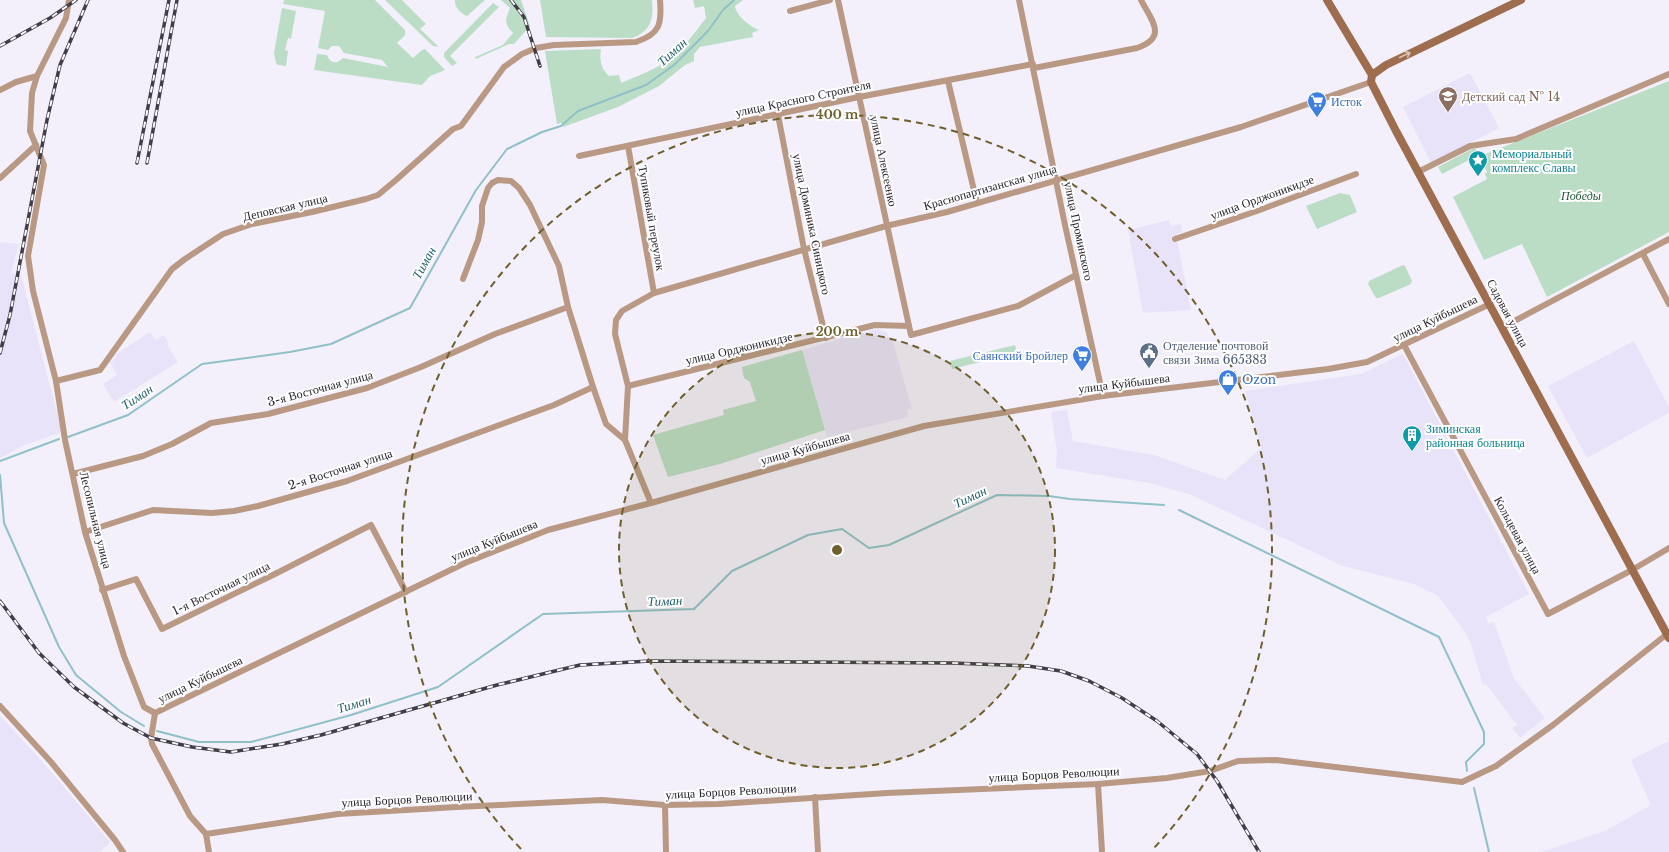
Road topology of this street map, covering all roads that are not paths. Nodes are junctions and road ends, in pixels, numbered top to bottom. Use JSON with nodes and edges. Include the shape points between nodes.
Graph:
{"nodes":[{"id":1,"x":69,"y":0,"type":"edge"},
{"id":2,"x":660,"y":0,"type":"edge"},
{"id":3,"x":830,"y":0,"type":"edge"},
{"id":4,"x":838,"y":0,"type":"edge"},
{"id":5,"x":1019,"y":0,"type":"edge"},
{"id":6,"x":1140,"y":0,"type":"edge"},
{"id":7,"x":1327,"y":0,"type":"edge"},
{"id":8,"x":1521,"y":0,"type":"edge"},
{"id":9,"x":790,"y":11,"type":"dead end"},
{"id":10,"x":1034,"y":66,"type":"junction"},
{"id":11,"x":1669,"y":74,"type":"edge"},
{"id":12,"x":37,"y":76,"type":"junction"},
{"id":13,"x":1372,"y":79,"type":"junction"},
{"id":14,"x":948,"y":81,"type":"junction"},
{"id":15,"x":0,"y":90,"type":"edge"},
{"id":16,"x":859,"y":97,"type":"junction"},
{"id":17,"x":778,"y":115,"type":"junction"},
{"id":18,"x":36,"y":145,"type":"junction"},
{"id":19,"x":628,"y":146,"type":"junction"},
{"id":20,"x":579,"y":156,"type":"dead end"},
{"id":21,"x":1418,"y":172,"type":"junction"},
{"id":22,"x":1356,"y":174,"type":"dead end"},
{"id":23,"x":0,"y":178,"type":"edge"},
{"id":24,"x":1057,"y":181,"type":"junction"},
{"id":25,"x":977,"y":204,"type":"junction"},
{"id":26,"x":886,"y":226,"type":"junction"},
{"id":27,"x":1175,"y":239,"type":"dead end"},
{"id":28,"x":1669,"y":239,"type":"edge"},
{"id":29,"x":804,"y":249,"type":"junction"},
{"id":30,"x":1643,"y":254,"type":"junction"},
{"id":31,"x":1076,"y":276,"type":"junction"},
{"id":32,"x":463,"y":279,"type":"dead end"},
{"id":33,"x":654,"y":293,"type":"junction"},
{"id":34,"x":1490,"y":304,"type":"junction"},
{"id":35,"x":1669,"y":304,"type":"edge"},
{"id":36,"x":568,"y":307,"type":"junction"},
{"id":37,"x":909,"y":326,"type":"junction"},
{"id":38,"x":1503,"y":327,"type":"junction"},
{"id":39,"x":826,"y":338,"type":"junction"},
{"id":40,"x":1404,"y":345,"type":"junction"},
{"id":41,"x":56,"y":381,"type":"junction"},
{"id":42,"x":628,"y":386,"type":"junction"},
{"id":43,"x":593,"y":387,"type":"junction"},
{"id":44,"x":1103,"y":396,"type":"junction"},
{"id":45,"x":625,"y":440,"type":"junction"},
{"id":46,"x":73,"y":474,"type":"junction"},
{"id":47,"x":651,"y":503,"type":"junction"},
{"id":48,"x":85,"y":532,"type":"junction"},
{"id":49,"x":1669,"y":548,"type":"edge"},
{"id":50,"x":1632,"y":570,"type":"junction"},
{"id":51,"x":102,"y":590,"type":"junction"},
{"id":52,"x":406,"y":592,"type":"junction"},
{"id":53,"x":1668,"y":636,"type":"edge"},
{"id":54,"x":0,"y":706,"type":"edge"},
{"id":55,"x":155,"y":713,"type":"junction"},
{"id":56,"x":1098,"y":784,"type":"junction"},
{"id":57,"x":815,"y":797,"type":"junction"},
{"id":58,"x":665,"y":805,"type":"junction"},
{"id":59,"x":206,"y":834,"type":"junction"},
{"id":60,"x":124,"y":852,"type":"edge"},
{"id":61,"x":209,"y":852,"type":"edge"},
{"id":62,"x":666,"y":852,"type":"edge"},
{"id":63,"x":818,"y":852,"type":"edge"},
{"id":64,"x":1102,"y":852,"type":"edge"}],
"edges":[{"from":1,"to":12,"type":"street","name":"Лесопильная улица","via":[[66,18]]},
{"from":2,"to":41,"type":"street","name":"Деповская улица","via":[[661,17],[656,30],[648,38],[636,42],[554,45],[522,54],[504,67],[461,126],[453,128],[378,195],[252,224],[223,234],[172,269],[100,370]]},
{"from":3,"to":9,"type":"street"},
{"from":4,"to":16,"type":"street","name":"улица Алексеенко"},
{"from":5,"to":10,"type":"street","name":"улица Проминского"},
{"from":6,"to":10,"type":"street","name":"улица Красного Строителя","via":[[1156,31],[1154,38],[1147,45]]},
{"from":7,"to":13,"type":"street","name":"Садовая улица"},
{"from":13,"to":8,"type":"street","name":"Краснопартизанская улица","one_way":true,"via":[[1386,64]]},
{"from":10,"to":14,"type":"street","name":"улица Красного Строителя"},
{"from":10,"to":24,"type":"street","name":"улица Проминского"},
{"from":11,"to":21,"type":"street","via":[[1516,139],[1470,146]]},
{"from":12,"to":15,"type":"street"},
{"from":12,"to":18,"type":"street","name":"Лесопильная улица","via":[[32,93],[30,131]]},
{"from":13,"to":21,"type":"street","name":"Садовая улица"},
{"from":13,"to":24,"type":"street","name":"Краснопартизанская улица","via":[[1241,127]]},
{"from":14,"to":16,"type":"street","name":"улица Красного Строителя"},
{"from":14,"to":25,"type":"street"},
{"from":16,"to":17,"type":"street","name":"улица Красного Строителя"},
{"from":16,"to":26,"type":"street","name":"улица Алексеенко"},
{"from":17,"to":19,"type":"street","name":"улица Красного Строителя"},
{"from":17,"to":29,"type":"street","name":"улица Доминика Синицкого"},
{"from":18,"to":23,"type":"street"},
{"from":18,"to":41,"type":"street","name":"Лесопильная улица","via":[[44,165],[28,256],[33,291]]},
{"from":19,"to":20,"type":"street","name":"улица Красного Строителя"},
{"from":19,"to":33,"type":"street","name":"Тупиковый переулок"},
{"from":21,"to":34,"type":"street","name":"Садовая улица"},
{"from":22,"to":27,"type":"street","name":"улица Орджоникидзе"},
{"from":24,"to":25,"type":"street","name":"Краснопартизанская улица"},
{"from":24,"to":31,"type":"street","name":"улица Проминского"},
{"from":25,"to":26,"type":"street","name":"Краснопартизанская улица"},
{"from":26,"to":29,"type":"street","name":"Краснопартизанская улица"},
{"from":26,"to":37,"type":"street","name":"улица Алексеенко"},
{"from":28,"to":30,"type":"street"},
{"from":29,"to":33,"type":"street","name":"Краснопартизанская улица"},
{"from":29,"to":39,"type":"street","name":"улица Доминика Синицкого"},
{"from":30,"to":35,"type":"street"},
{"from":30,"to":38,"type":"street"},
{"from":31,"to":37,"type":"street","via":[[1018,306],[911,336]]},
{"from":31,"to":44,"type":"street","name":"улица Проминского"},
{"from":32,"to":36,"type":"street","via":[[478,240],[482,206],[488,188],[498,180],[508,180],[519,188],[530,205],[559,266]]},
{"from":33,"to":42,"type":"street","name":"Краснопартизанская улица","via":[[617,316],[615,334]]},
{"from":34,"to":38,"type":"street","name":"Садовая улица"},
{"from":34,"to":40,"type":"street","name":"улица Куйбышева"},
{"from":36,"to":43,"type":"street"},
{"from":36,"to":46,"type":"street","name":"3-я Восточная улица","via":[[495,334],[367,388],[268,414],[211,423],[143,456]]},
{"from":37,"to":39,"type":"street","name":"улица Орджоникидзе","via":[[875,325]]},
{"from":38,"to":50,"type":"street","name":"Садовая улица"},
{"from":39,"to":42,"type":"street","name":"улица Орджоникидзе"},
{"from":40,"to":44,"type":"street","name":"улица Куйбышева","via":[[1367,362],[1335,368]]},
{"from":40,"to":50,"type":"street","name":"Кольцевая улица","via":[[1548,614]]},
{"from":41,"to":46,"type":"street","name":"Лесопильная улица"},
{"from":42,"to":45,"type":"street"},
{"from":43,"to":45,"type":"street","via":[[606,424]]},
{"from":43,"to":48,"type":"street","name":"2-я Восточная улица","via":[[554,405],[347,481],[234,511],[212,513],[153,510]]},
{"from":44,"to":47,"type":"street","name":"улица Куйбышева","via":[[924,426]]},
{"from":45,"to":47,"type":"street"},
{"from":46,"to":48,"type":"street","name":"Лесопильная улица"},
{"from":47,"to":52,"type":"street","name":"улица Куйбышева","via":[[548,530],[465,563]]},
{"from":48,"to":51,"type":"street","name":"Лесопильная улица"},
{"from":49,"to":50,"type":"street","name":"Кольцевая улица"},
{"from":50,"to":53,"type":"street","name":"Садовая улица"},
{"from":51,"to":52,"type":"street","name":"1-я Восточная улица","via":[[136,579],[162,629],[371,525]]},
{"from":51,"to":55,"type":"street","name":"Лесопильная улица","via":[[144,707]]},
{"from":52,"to":55,"type":"street","name":"улица Куйбышева"},
{"from":53,"to":56,"type":"street","name":"улица Борцов Революции","via":[[1496,766],[1462,782],[1276,760],[1238,761],[1210,771]]},
{"from":54,"to":60,"type":"street","via":[[51,762]]},
{"from":55,"to":59,"type":"street","via":[[152,744],[190,816]]},
{"from":56,"to":57,"type":"street","name":"улица Борцов Революции"},
{"from":56,"to":64,"type":"street"},
{"from":57,"to":58,"type":"street","name":"улица Борцов Революции"},
{"from":57,"to":63,"type":"street"},
{"from":58,"to":59,"type":"street","name":"улица Борцов Революции","via":[[602,800],[354,813]]},
{"from":58,"to":62,"type":"street"},
{"from":59,"to":61,"type":"street"}]}
